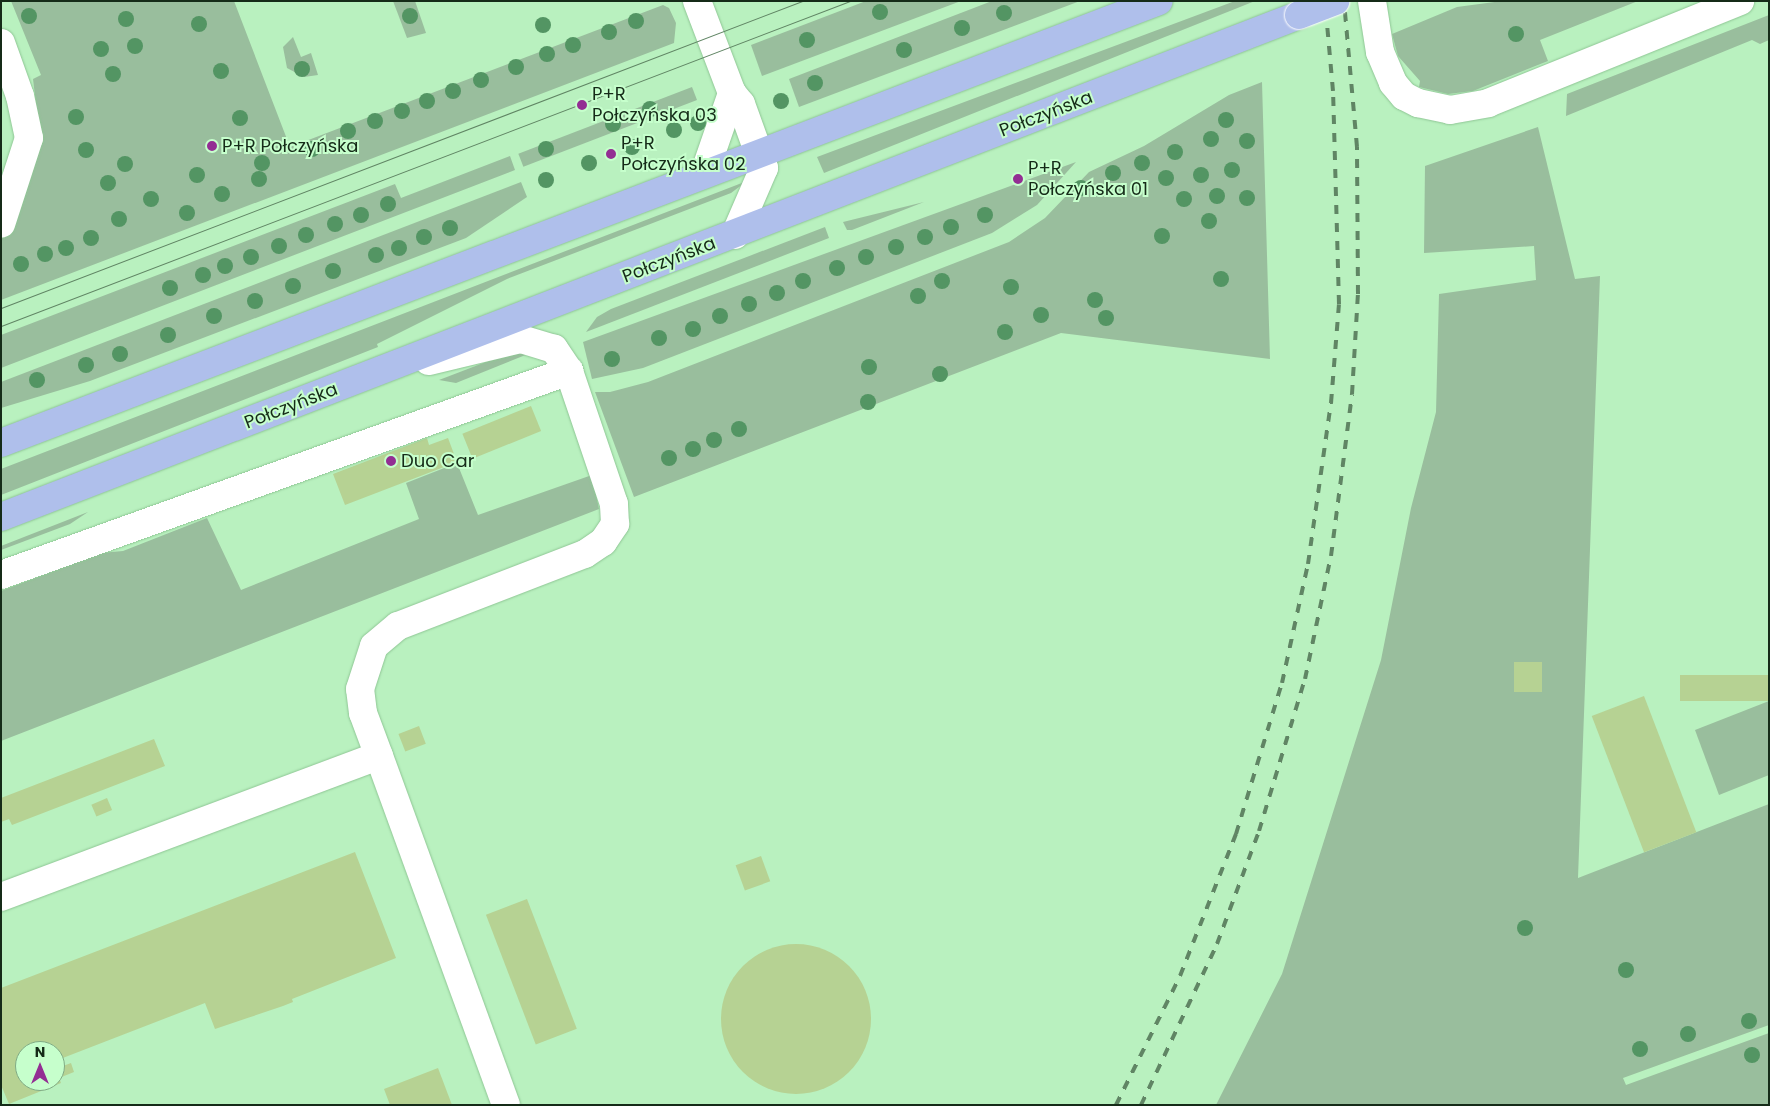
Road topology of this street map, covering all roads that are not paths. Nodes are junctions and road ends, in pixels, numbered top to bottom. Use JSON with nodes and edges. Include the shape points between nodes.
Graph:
{"nodes":[{"id":1,"x":697,"y":1,"type":"edge"},
{"id":2,"x":1159,"y":1,"type":"edge"},
{"id":3,"x":1335,"y":1,"type":"edge"},
{"id":4,"x":1372,"y":1,"type":"edge"},
{"id":5,"x":1740,"y":1,"type":"edge"},
{"id":6,"x":1,"y":43,"type":"edge"},
{"id":7,"x":732,"y":93,"type":"junction"},
{"id":8,"x":760,"y":153,"type":"junction"},
{"id":9,"x":704,"y":174,"type":"junction"},
{"id":10,"x":1,"y":224,"type":"edge"},
{"id":11,"x":734,"y":235,"type":"junction"},
{"id":12,"x":569,"y":371,"type":"junction"},
{"id":13,"x":376,"y":373,"type":"junction"},
{"id":14,"x":1,"y":443,"type":"edge"},
{"id":15,"x":1,"y":517,"type":"edge"},
{"id":16,"x":1,"y":575,"type":"edge"},
{"id":17,"x":379,"y":756,"type":"junction"},
{"id":18,"x":1,"y":897,"type":"edge"},
{"id":19,"x":506,"y":1105,"type":"edge"}],
"edges":[{"from":1,"to":7,"type":"lane"},
{"from":2,"to":8,"type":"main road"},
{"from":3,"to":11,"type":"main road","name":"Połczyńska","bridge":true},
{"from":4,"to":5,"type":"lane","via":[[1380,52],[1393,83],[1404,96],[1418,103],[1450,110],[1488,103]]},
{"from":6,"to":10,"type":"lane","via":[[20,96],[29,138]]},
{"from":7,"to":8,"type":"lane","via":[[741,104]]},
{"from":7,"to":9,"type":"lane"},
{"from":8,"to":9,"type":"main road"},
{"from":8,"to":11,"type":"lane","via":[[762,178]]},
{"from":9,"to":14,"type":"main road"},
{"from":11,"to":13,"type":"main road","name":"Połczyńska"},
{"from":12,"to":13,"type":"lane","via":[[554,350],[520,339]]},
{"from":12,"to":16,"type":"lane"},
{"from":12,"to":17,"type":"lane","via":[[614,504],[615,524],[603,542],[585,554],[398,626],[374,646],[360,689],[363,713]]},
{"from":13,"to":15,"type":"main road","name":"Połczyńska"},
{"from":17,"to":18,"type":"lane"},
{"from":17,"to":19,"type":"lane"}]}
